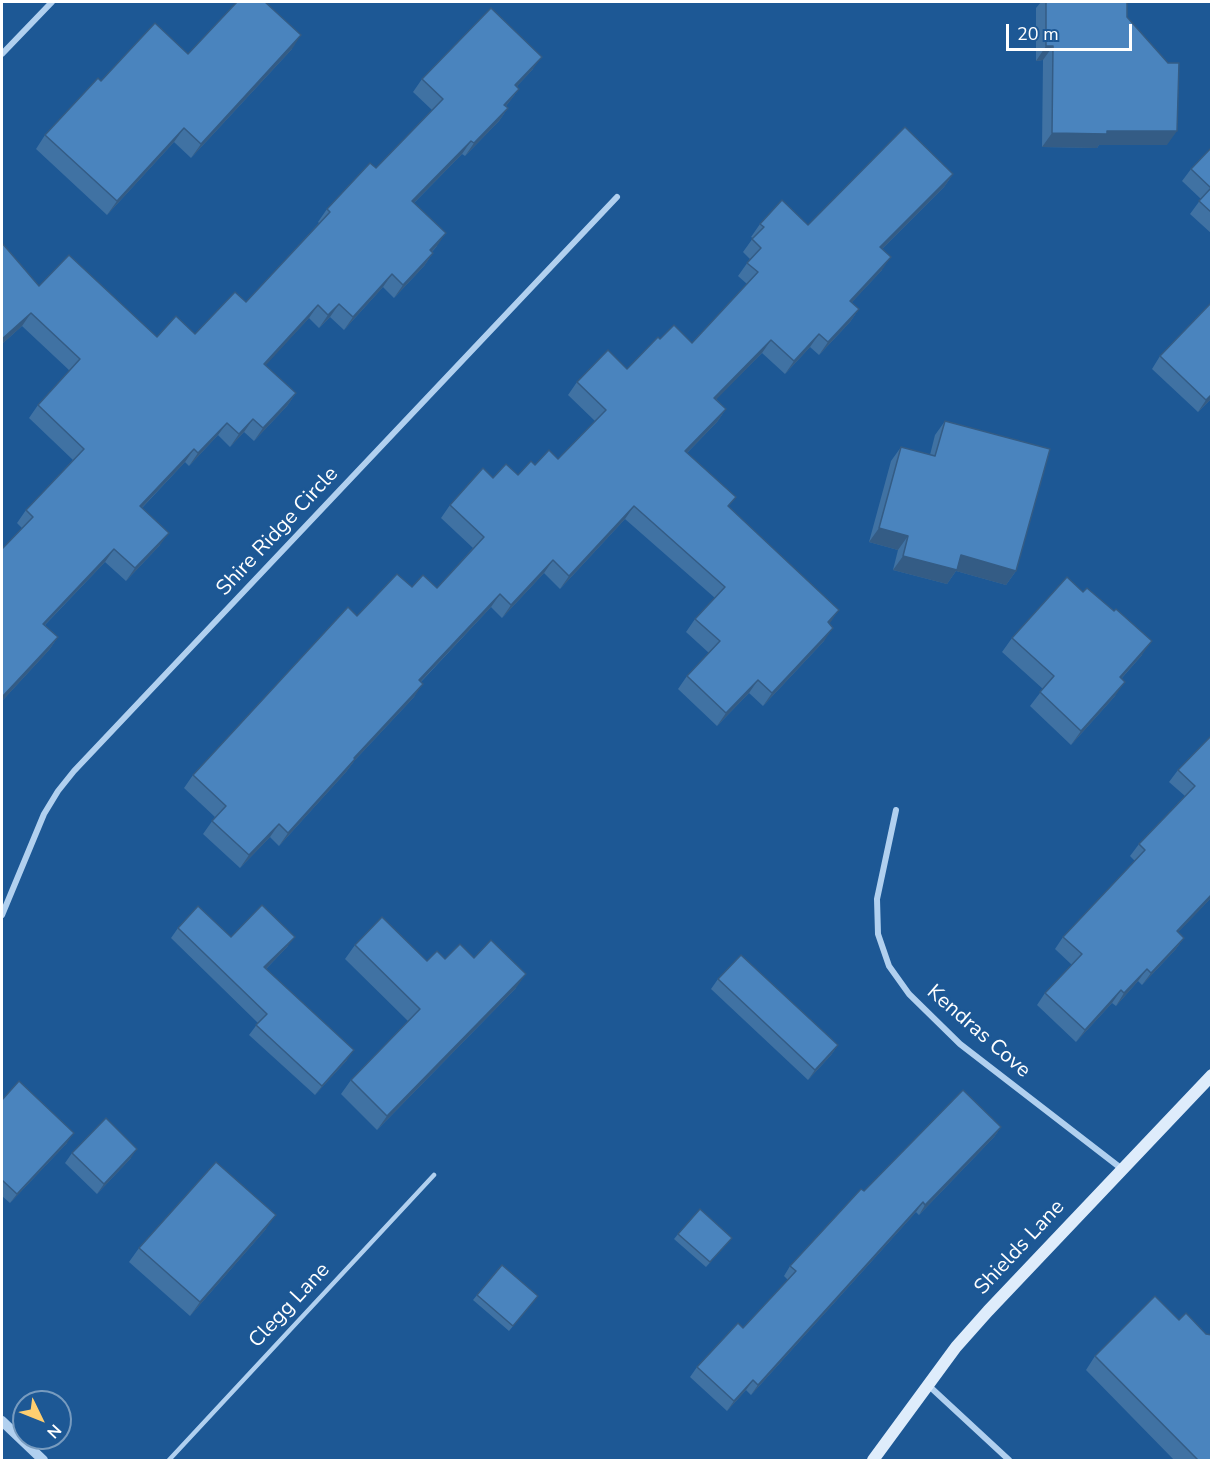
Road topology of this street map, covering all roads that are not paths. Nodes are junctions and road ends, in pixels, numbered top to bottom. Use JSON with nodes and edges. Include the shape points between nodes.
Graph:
{"nodes":[{"id":1,"x":52,"y":2,"type":"edge"},
{"id":2,"x":2,"y":54,"type":"edge"},
{"id":3,"x":616,"y":197,"type":"dead end"},
{"id":4,"x":896,"y":810,"type":"dead end"},
{"id":5,"x":2,"y":915,"type":"edge"},
{"id":6,"x":1212,"y":1075,"type":"edge"},
{"id":7,"x":1122,"y":1169,"type":"junction"},
{"id":8,"x":434,"y":1175,"type":"dead end"},
{"id":9,"x":927,"y":1385,"type":"junction"},
{"id":10,"x":2,"y":1421,"type":"edge"},
{"id":11,"x":43,"y":1461,"type":"edge"},
{"id":12,"x":169,"y":1461,"type":"edge"},
{"id":13,"x":873,"y":1461,"type":"edge"},
{"id":14,"x":1009,"y":1461,"type":"edge"}],
"edges":[{"from":1,"to":2,"type":"street"},
{"from":3,"to":5,"type":"street","name":"Shire Ridge Circle","via":[[74,771],[44,814]]},
{"from":4,"to":7,"type":"street","name":"Kendras Cove","via":[[877,899],[878,933],[890,966],[909,994],[960,1044]]},
{"from":6,"to":7,"type":"main road","name":"Shields Lane"},
{"from":7,"to":9,"type":"main road","name":"Shields Lane","via":[[988,1311]]},
{"from":8,"to":12,"type":"lane","name":"Clegg Lane"},
{"from":9,"to":13,"type":"main road","name":"Shields Lane"},
{"from":9,"to":14,"type":"street"},
{"from":10,"to":11,"type":"street"}]}
